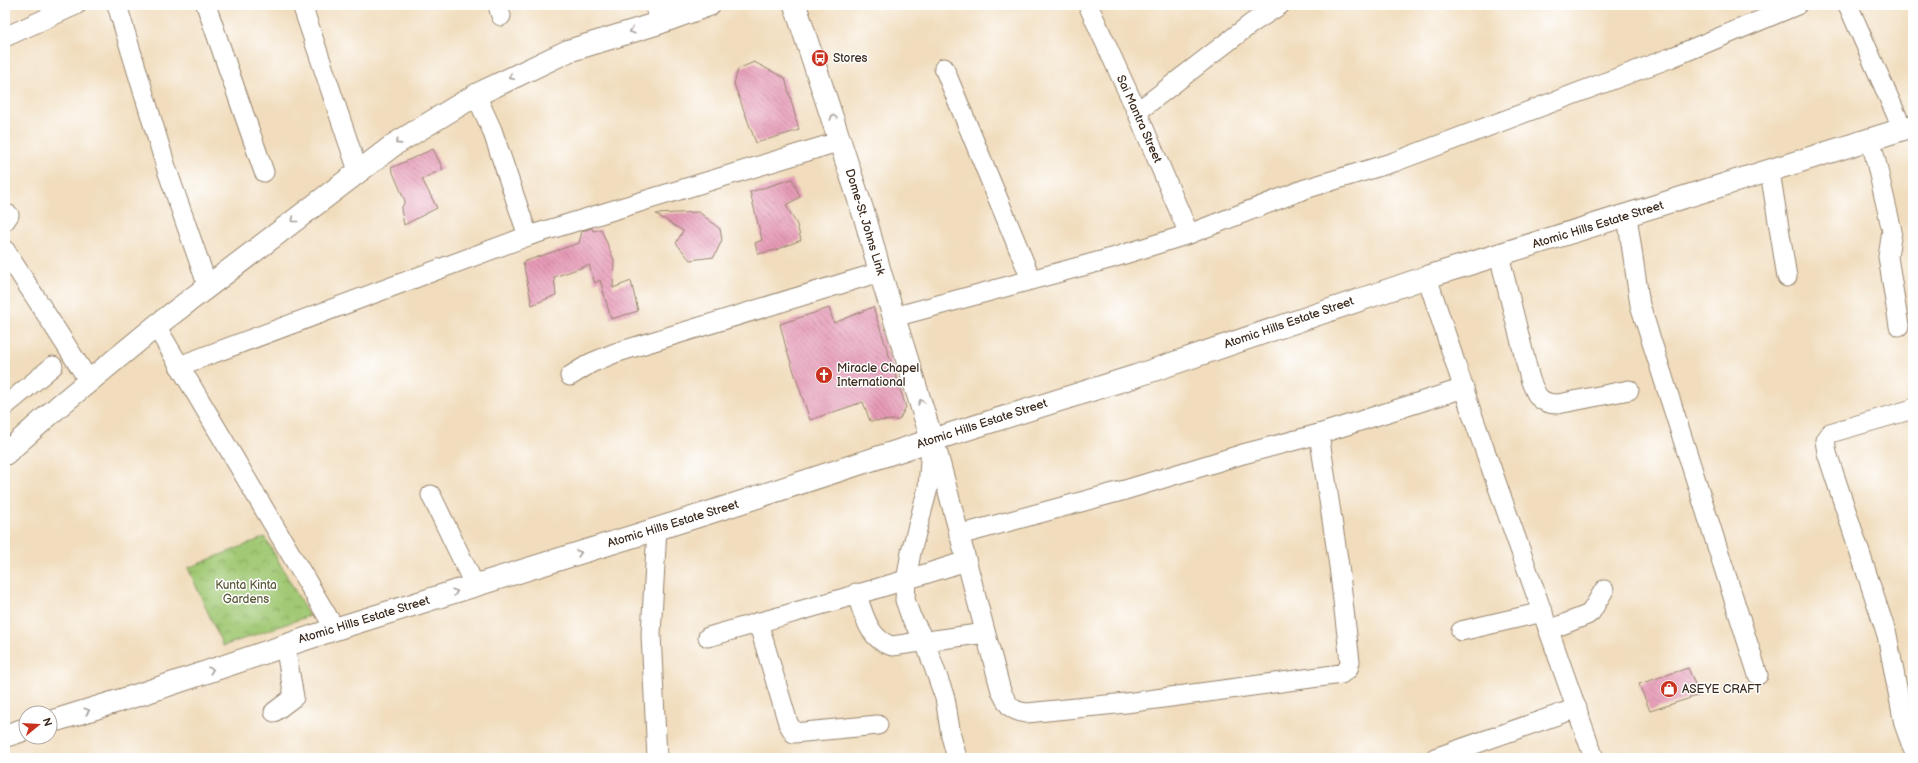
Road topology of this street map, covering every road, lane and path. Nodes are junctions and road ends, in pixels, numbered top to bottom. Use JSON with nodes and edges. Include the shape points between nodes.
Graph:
{"nodes":[{"id":1,"x":76,"y":5,"type":"edge"},
{"id":2,"x":118,"y":5,"type":"edge"},
{"id":3,"x":206,"y":5,"type":"edge"},
{"id":4,"x":302,"y":5,"type":"edge"},
{"id":5,"x":709,"y":5,"type":"edge"},
{"id":6,"x":795,"y":5,"type":"edge"},
{"id":7,"x":1088,"y":5,"type":"edge"},
{"id":8,"x":1280,"y":5,"type":"edge"},
{"id":9,"x":1797,"y":5,"type":"edge"},
{"id":10,"x":1848,"y":5,"type":"edge"},
{"id":11,"x":657,"y":14,"type":"edge"},
{"id":12,"x":5,"y":37,"type":"edge"},
{"id":13,"x":944,"y":68,"type":"dead end"},
{"id":14,"x":476,"y":95,"type":"junction"},
{"id":15,"x":1137,"y":112,"type":"junction"},
{"id":16,"x":1908,"y":128,"type":"edge"},
{"id":17,"x":1871,"y":140,"type":"junction"},
{"id":18,"x":841,"y":141,"type":"junction"},
{"id":19,"x":358,"y":171,"type":"junction"},
{"id":20,"x":264,"y":172,"type":"dead end"},
{"id":21,"x":1770,"y":172,"type":"junction"},
{"id":22,"x":1627,"y":216,"type":"junction"},
{"id":23,"x":1189,"y":234,"type":"junction"},
{"id":24,"x":528,"y":236,"type":"junction"},
{"id":25,"x":5,"y":250,"type":"edge"},
{"id":26,"x":1499,"y":255,"type":"junction"},
{"id":27,"x":880,"y":272,"type":"junction"},
{"id":28,"x":1427,"y":277,"type":"junction"},
{"id":29,"x":1787,"y":277,"type":"dead end"},
{"id":30,"x":1031,"y":279,"type":"junction"},
{"id":31,"x":208,"y":287,"type":"junction"},
{"id":32,"x":894,"y":317,"type":"junction"},
{"id":33,"x":156,"y":326,"type":"junction"},
{"id":34,"x":1900,"y":326,"type":"dead end"},
{"id":35,"x":53,"y":366,"type":"dead end"},
{"id":36,"x":179,"y":366,"type":"junction"},
{"id":37,"x":570,"y":376,"type":"dead end"},
{"id":38,"x":90,"y":381,"type":"junction"},
{"id":39,"x":1464,"y":388,"type":"junction"},
{"id":40,"x":1629,"y":390,"type":"dead end"},
{"id":41,"x":5,"y":406,"type":"edge"},
{"id":42,"x":1913,"y":408,"type":"edge"},
{"id":43,"x":1319,"y":434,"type":"junction"},
{"id":44,"x":933,"y":440,"type":"junction"},
{"id":45,"x":5,"y":454,"type":"edge"},
{"id":46,"x":431,"y":495,"type":"dead end"},
{"id":47,"x":658,"y":529,"type":"junction"},
{"id":48,"x":959,"y":535,"type":"junction"},
{"id":49,"x":966,"y":561,"type":"junction"},
{"id":50,"x":906,"y":581,"type":"junction"},
{"id":51,"x":475,"y":586,"type":"junction"},
{"id":52,"x":1604,"y":590,"type":"dead end"},
{"id":53,"x":856,"y":593,"type":"junction"},
{"id":54,"x":1543,"y":612,"type":"junction"},
{"id":55,"x":758,"y":622,"type":"junction"},
{"id":56,"x":335,"y":629,"type":"junction"},
{"id":57,"x":1549,"y":630,"type":"junction"},
{"id":58,"x":1461,"y":631,"type":"dead end"},
{"id":59,"x":985,"y":633,"type":"junction"},
{"id":60,"x":708,"y":637,"type":"dead end"},
{"id":61,"x":925,"y":642,"type":"junction"},
{"id":62,"x":285,"y":645,"type":"junction"},
{"id":63,"x":1758,"y":675,"type":"dead end"},
{"id":64,"x":1577,"y":708,"type":"junction"},
{"id":65,"x":274,"y":712,"type":"dead end"},
{"id":66,"x":58,"y":720,"type":"edge"},
{"id":67,"x":878,"y":725,"type":"dead end"},
{"id":68,"x":18,"y":732,"type":"edge"},
{"id":69,"x":5,"y":736,"type":"edge"},
{"id":70,"x":1913,"y":749,"type":"edge"},
{"id":71,"x":657,"y":758,"type":"edge"},
{"id":72,"x":957,"y":758,"type":"edge"},
{"id":73,"x":1435,"y":758,"type":"edge"},
{"id":74,"x":1594,"y":758,"type":"edge"}],
"edges":[{"from":1,"to":12,"type":"street"},
{"from":2,"to":31,"type":"street","via":[[167,170]]},
{"from":3,"to":20,"type":"street"},
{"from":4,"to":19,"type":"street"},
{"from":5,"to":11,"type":"main road"},
{"from":18,"to":6,"type":"main road","name":"Dome-St. Johns Link","one_way":true},
{"from":7,"to":15,"type":"street","name":"Sai Mantra Street"},
{"from":8,"to":15,"type":"street","via":[[1252,23]]},
{"from":9,"to":23,"type":"street","via":[[1663,61],[1394,162],[1305,189]]},
{"from":10,"to":16,"type":"street"},
{"from":11,"to":14,"type":"main road","one_way":true,"via":[[568,51]]},
{"from":13,"to":30,"type":"street"},
{"from":14,"to":19,"type":"main road","one_way":true,"via":[[395,144]]},
{"from":14,"to":24,"type":"street","via":[[492,130]]},
{"from":15,"to":23,"type":"street","name":"Sai Mantra Street"},
{"from":16,"to":17,"type":"main road","name":"Atomic Hills Estate Street"},
{"from":17,"to":21,"type":"main road","name":"Atomic Hills Estate Street"},
{"from":17,"to":34,"type":"street","via":[[1892,231],[1888,257]]},
{"from":18,"to":24,"type":"street"},
{"from":18,"to":27,"type":"main road","name":"Dome-St. Johns Link"},
{"from":19,"to":31,"type":"main road","one_way":true},
{"from":21,"to":22,"type":"main road","name":"Atomic Hills Estate Street"},
{"from":21,"to":29,"type":"street"},
{"from":22,"to":26,"type":"main road","name":"Atomic Hills Estate Street"},
{"from":22,"to":63,"type":"street","via":[[1640,305]]},
{"from":23,"to":30,"type":"street"},
{"from":24,"to":36,"type":"street"},
{"from":25,"to":38,"type":"street"},
{"from":26,"to":28,"type":"main road","name":"Atomic Hills Estate Street"},
{"from":26,"to":40,"type":"street","via":[[1530,379],[1540,399],[1547,404],[1558,404]]},
{"from":27,"to":32,"type":"main road","name":"Dome-St. Johns Link"},
{"from":27,"to":37,"type":"street","via":[[614,353]]},
{"from":28,"to":39,"type":"street"},
{"from":28,"to":44,"type":"main road","name":"Atomic Hills Estate Street","via":[[1136,376]]},
{"from":30,"to":32,"type":"street"},
{"from":31,"to":33,"type":"main road"},
{"from":44,"to":32,"type":"main road","name":"Dome-St. Johns Link","one_way":true},
{"from":33,"to":36,"type":"street"},
{"from":33,"to":38,"type":"main road"},
{"from":35,"to":41,"type":"street"},
{"from":36,"to":56,"type":"street"},
{"from":38,"to":45,"type":"main road"},
{"from":39,"to":43,"type":"street"},
{"from":39,"to":54,"type":"street"},
{"from":42,"to":70,"type":"street","via":[[1830,432],[1824,440],[1887,635],[1904,724]]},
{"from":43,"to":48,"type":"street"},
{"from":43,"to":59,"type":"street","via":[[1339,566],[1350,662],[1345,672],[1126,703],[1017,712],[1011,708],[1001,691]]},
{"from":44,"to":47,"type":"main road","name":"Atomic Hills Estate Street"},
{"from":44,"to":48,"type":"street"},
{"from":44,"to":50,"type":"street","via":[[928,488]]},
{"from":46,"to":51,"type":"street"},
{"from":51,"to":47,"type":"main road","name":"Atomic Hills Estate Street","one_way":true},
{"from":47,"to":71,"type":"street","via":[[651,634]]},
{"from":48,"to":49,"type":"street"},
{"from":49,"to":50,"type":"street"},
{"from":49,"to":59,"type":"street"},
{"from":50,"to":53,"type":"street"},
{"from":50,"to":61,"type":"street","via":[[905,600],[910,617]]},
{"from":56,"to":51,"type":"main road","name":"Atomic Hills Estate Street","one_way":true},
{"from":52,"to":57,"type":"street","via":[[1587,615]]},
{"from":53,"to":55,"type":"street"},
{"from":53,"to":61,"type":"street","via":[[870,631],[880,640],[892,646]]},
{"from":54,"to":57,"type":"street"},
{"from":54,"to":58,"type":"street"},
{"from":55,"to":60,"type":"street"},
{"from":55,"to":67,"type":"street","via":[[788,723],[794,733]]},
{"from":56,"to":62,"type":"main road","name":"Atomic Hills Estate Street"},
{"from":57,"to":64,"type":"street"},
{"from":59,"to":61,"type":"street"},
{"from":61,"to":72,"type":"street","via":[[945,698]]},
{"from":62,"to":65,"type":"street","via":[[294,697]]},
{"from":66,"to":62,"type":"main road","name":"Atomic Hills Estate Street","one_way":true},
{"from":64,"to":73,"type":"street"},
{"from":64,"to":74,"type":"street"},
{"from":68,"to":69,"type":"main road"}]}
